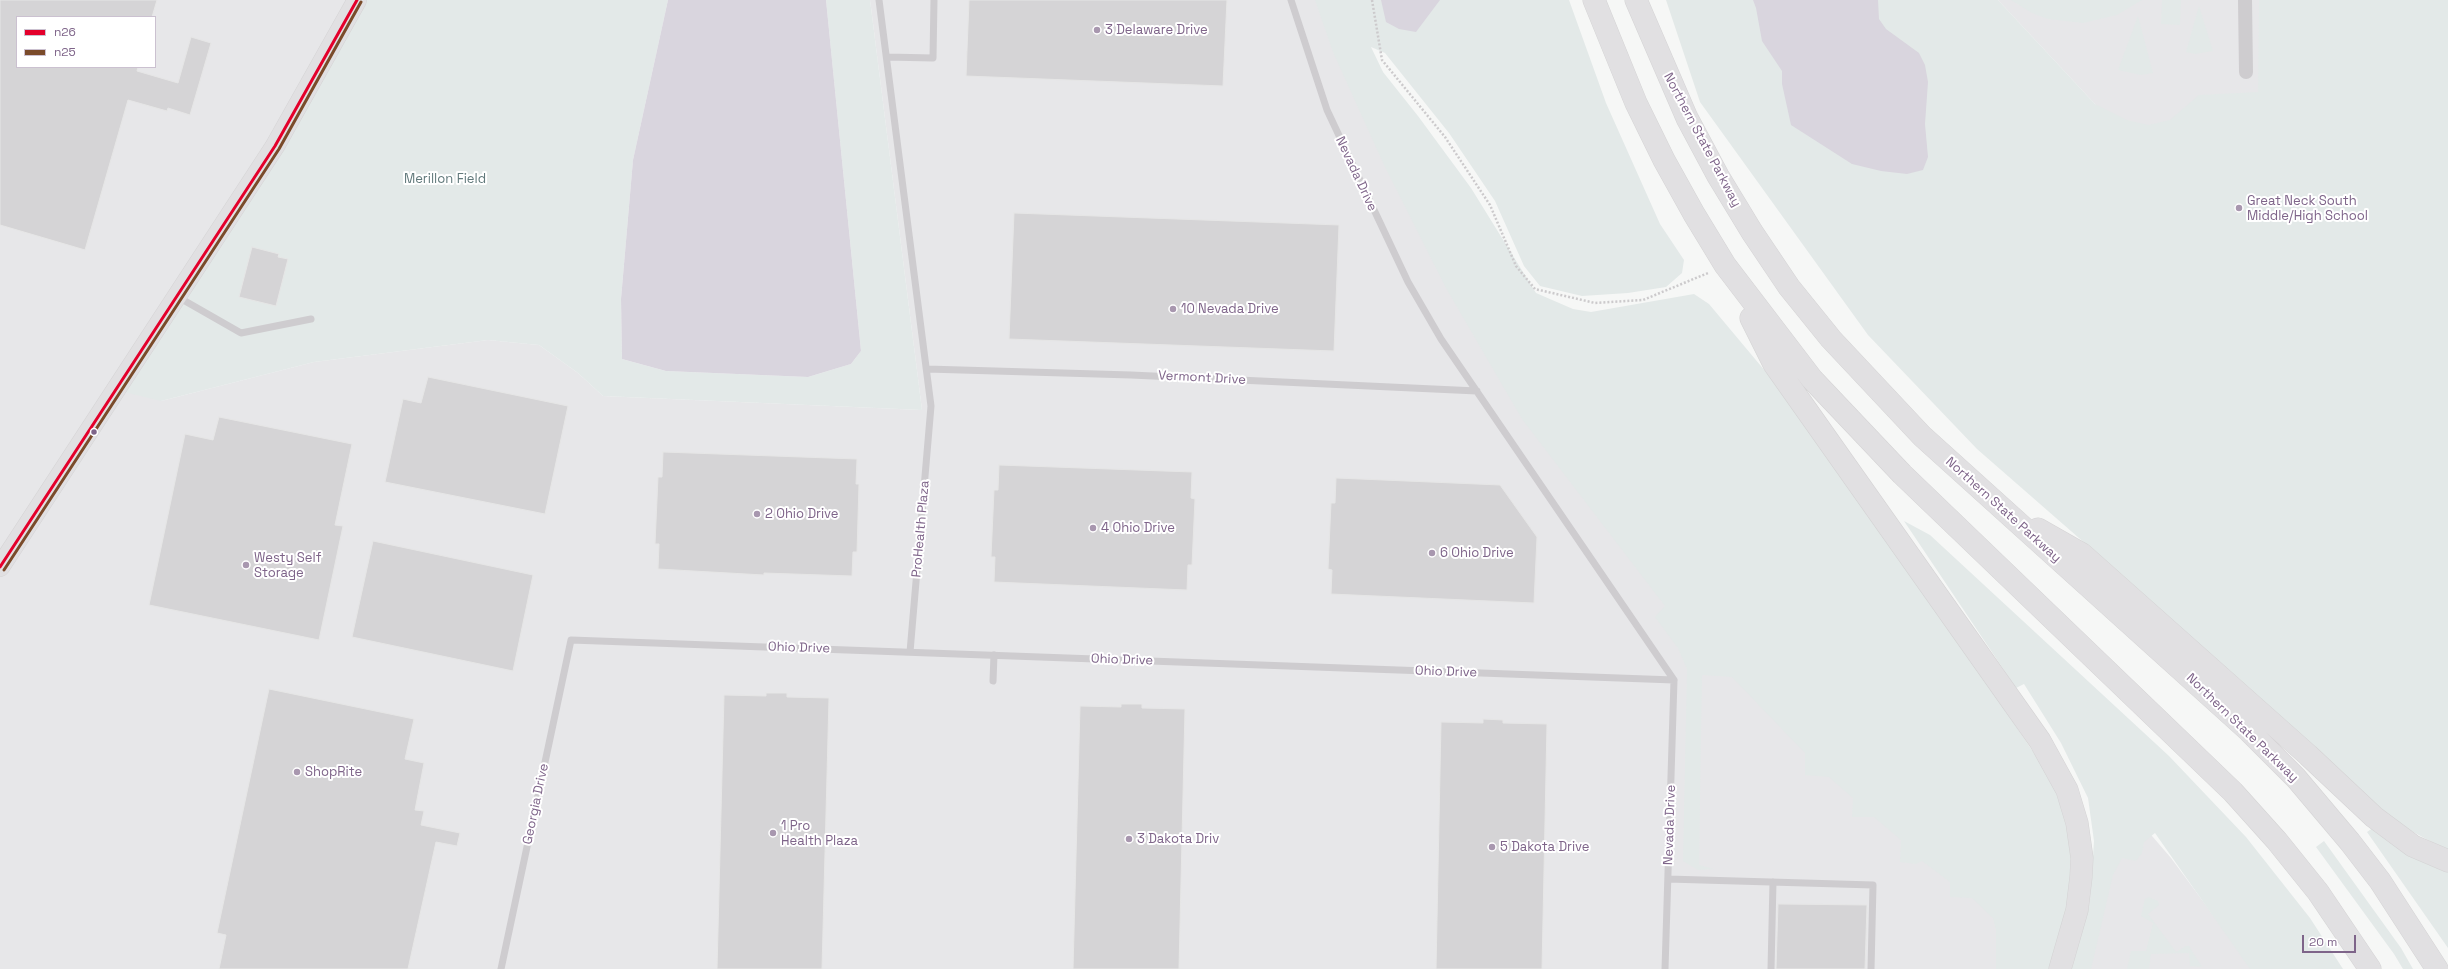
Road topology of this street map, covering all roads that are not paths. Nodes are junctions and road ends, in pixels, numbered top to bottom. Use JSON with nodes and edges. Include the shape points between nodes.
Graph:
{"nodes":[{"id":1,"x":357,"y":0,"type":"edge"},
{"id":2,"x":879,"y":0,"type":"edge"},
{"id":3,"x":934,"y":0,"type":"edge"},
{"id":4,"x":1291,"y":0,"type":"edge"},
{"id":5,"x":1594,"y":0,"type":"edge"},
{"id":6,"x":1636,"y":0,"type":"edge"},
{"id":7,"x":2246,"y":0,"type":"edge"},
{"id":8,"x":887,"y":57,"type":"junction"},
{"id":9,"x":2246,"y":72,"type":"dead end"},
{"id":10,"x":1725,"y":265,"type":"junction"},
{"id":11,"x":177,"y":296,"type":"junction"},
{"id":12,"x":311,"y":319,"type":"dead end"},
{"id":13,"x":927,"y":369,"type":"junction"},
{"id":14,"x":1477,"y":391,"type":"junction"},
{"id":15,"x":1999,"y":506,"type":"junction"},
{"id":16,"x":0,"y":567,"type":"edge"},
{"id":17,"x":571,"y":640,"type":"joint"},
{"id":18,"x":910,"y":652,"type":"junction"},
{"id":19,"x":994,"y":655,"type":"junction"},
{"id":20,"x":1674,"y":680,"type":"junction"},
{"id":21,"x":993,"y":681,"type":"dead end"},
{"id":22,"x":2448,"y":861,"type":"edge"},
{"id":23,"x":1668,"y":878,"type":"junction"},
{"id":24,"x":1773,"y":882,"type":"junction"},
{"id":25,"x":501,"y":969,"type":"edge"},
{"id":26,"x":1665,"y":969,"type":"edge"},
{"id":27,"x":1771,"y":969,"type":"edge"},
{"id":28,"x":1871,"y":969,"type":"edge"},
{"id":29,"x":2060,"y":969,"type":"edge"},
{"id":30,"x":2370,"y":969,"type":"edge"},
{"id":31,"x":2437,"y":969,"type":"edge"}],
"edges":[{"from":1,"to":11,"type":"main road","via":[[275,146]]},
{"from":2,"to":8,"type":"lane","name":"ProHealth Plaza"},
{"from":3,"to":8,"type":"lane","via":[[933,58]]},
{"from":4,"to":14,"type":"lane","name":"Nevada Drive","via":[[1332,120],[1397,262],[1441,340]]},
{"from":5,"to":10,"type":"highway","via":[[1636,103],[1664,160]]},
{"from":6,"to":15,"type":"highway","name":"Northern State Parkway","via":[[1687,118],[1718,176],[1790,287],[1831,339],[1874,387],[1922,436]]},
{"from":7,"to":9,"type":"street"},
{"from":8,"to":13,"type":"lane","name":"ProHealth Plaza"},
{"from":10,"to":29,"type":"highway","via":[[1774,364],[2040,741],[2061,778],[2077,823],[2082,858],[2081,893]]},
{"from":10,"to":30,"type":"highway","via":[[1812,379],[1855,427],[2233,792],[2318,892]]},
{"from":11,"to":12,"type":"lane","via":[[241,333]]},
{"from":11,"to":16,"type":"main road"},
{"from":13,"to":14,"type":"lane","name":"Vermont Drive","via":[[1130,375]]},
{"from":13,"to":18,"type":"lane","name":"ProHealth Plaza","via":[[931,406]]},
{"from":14,"to":20,"type":"lane","name":"Nevada Drive"},
{"from":15,"to":22,"type":"highway","via":[[2082,554],[2374,817],[2413,846]]},
{"from":15,"to":31,"type":"highway","name":"Northern State Parkway","via":[[2250,731],[2296,778],[2380,882]]},
{"from":17,"to":18,"type":"lane","name":"Ohio Drive"},
{"from":17,"to":25,"type":"lane","name":"Georgia Drive"},
{"from":18,"to":19,"type":"lane","name":"Ohio Drive"},
{"from":19,"to":20,"type":"lane","name":"Ohio Drive"},
{"from":19,"to":21,"type":"lane"},
{"from":20,"to":23,"type":"lane","name":"Nevada Drive"},
{"from":23,"to":24,"type":"lane"},
{"from":23,"to":26,"type":"lane","name":"Nevada Drive"},
{"from":24,"to":27,"type":"lane"},
{"from":24,"to":28,"type":"lane","via":[[1873,885]]}]}
